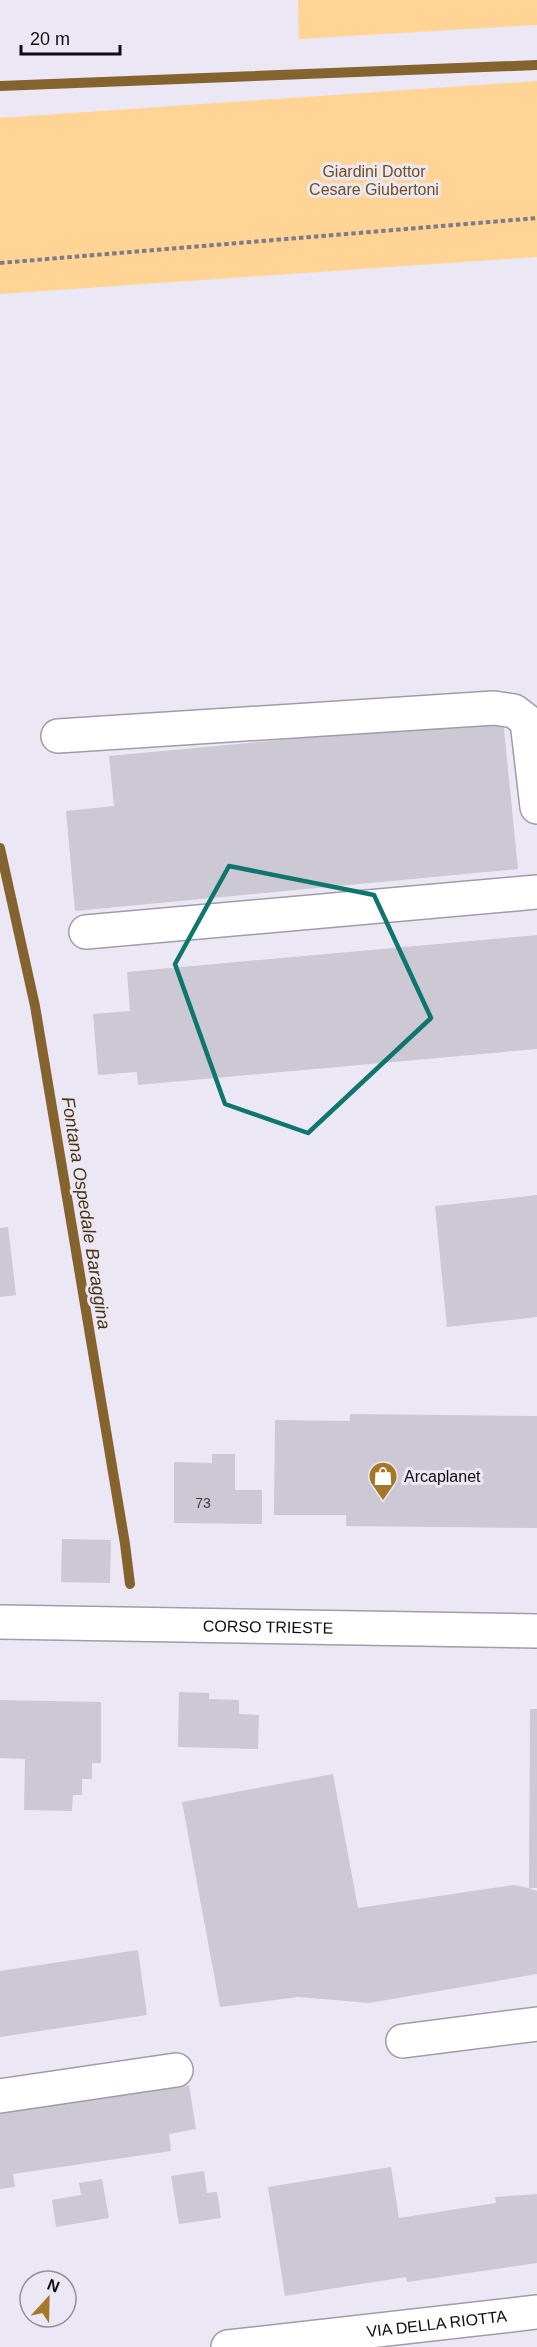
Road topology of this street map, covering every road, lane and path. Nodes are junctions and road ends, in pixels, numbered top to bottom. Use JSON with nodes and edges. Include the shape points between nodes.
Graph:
{"nodes":[{"id":1,"x":537,"y":218,"type":"edge"},
{"id":2,"x":0,"y":263,"type":"edge"},
{"id":3,"x":57,"y":736,"type":"dead end"},
{"id":4,"x":537,"y":807,"type":"edge"},
{"id":5,"x":537,"y":892,"type":"edge"},
{"id":6,"x":86,"y":932,"type":"dead end"},
{"id":7,"x":0,"y":1622,"type":"edge"},
{"id":8,"x":537,"y":1631,"type":"edge"},
{"id":9,"x":537,"y":2024,"type":"edge"},
{"id":10,"x":403,"y":2041,"type":"dead end"},
{"id":11,"x":177,"y":2070,"type":"dead end"},
{"id":12,"x":0,"y":2096,"type":"edge"},
{"id":13,"x":537,"y":2312,"type":"edge"},
{"id":14,"x":228,"y":2347,"type":"edge"}],
"edges":[{"from":1,"to":2,"type":"path"},
{"from":3,"to":4,"type":"street","via":[[494,708],[514,711],[527,721]]},
{"from":5,"to":6,"type":"street"},
{"from":7,"to":8,"type":"street","name":"CORSO TRIESTE"},
{"from":9,"to":10,"type":"street"},
{"from":11,"to":12,"type":"street"},
{"from":13,"to":14,"type":"street","name":"VIA DELLA RIOTTA"}]}
